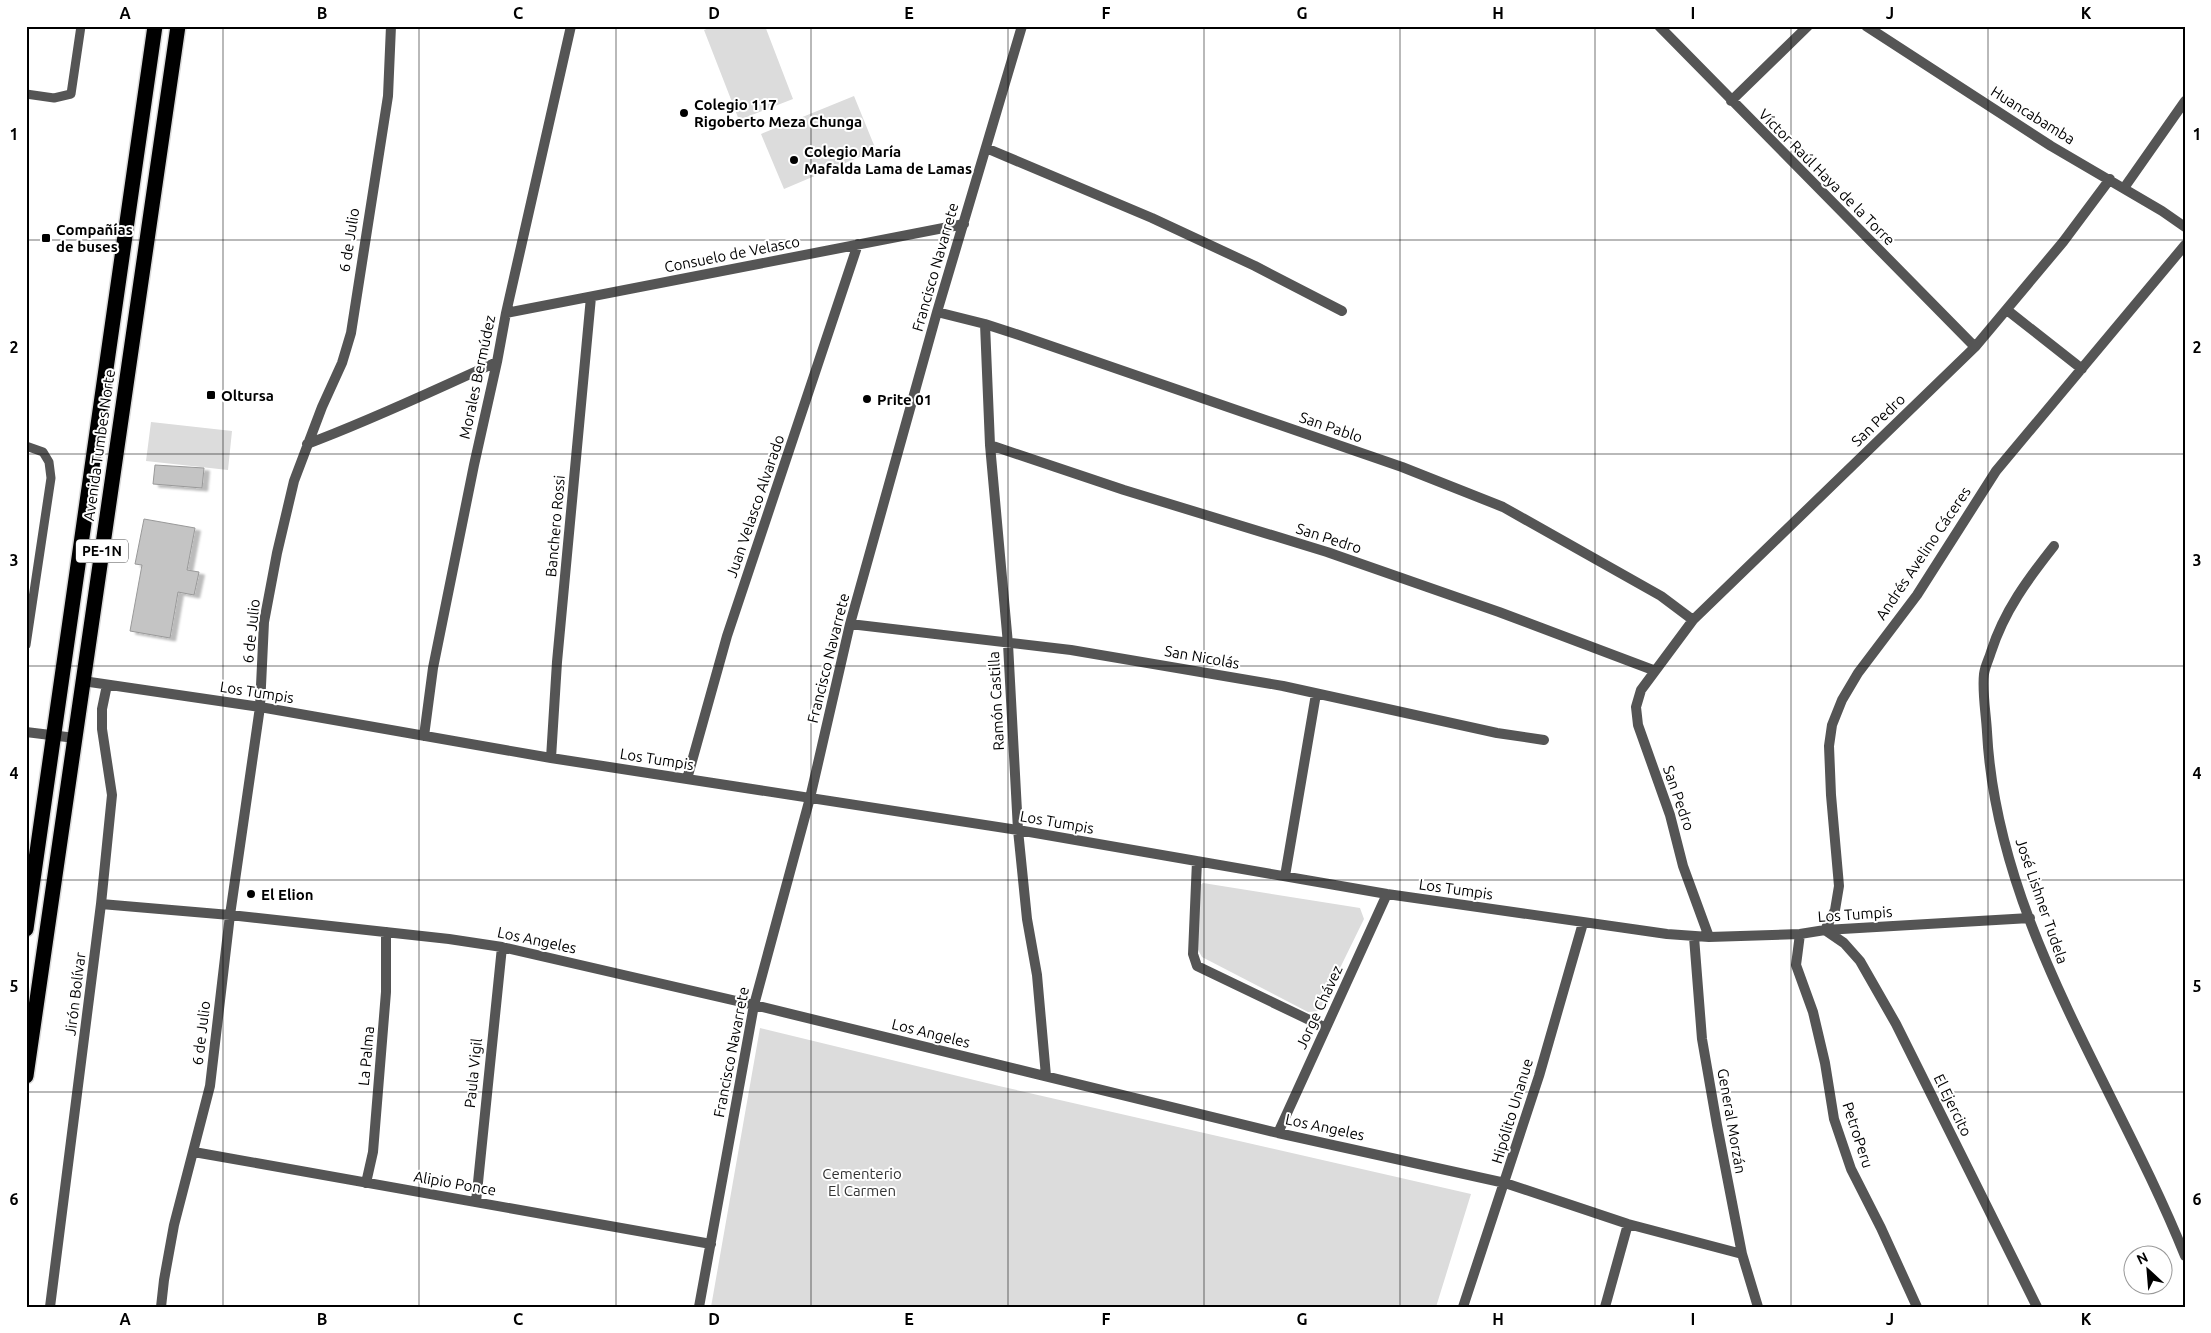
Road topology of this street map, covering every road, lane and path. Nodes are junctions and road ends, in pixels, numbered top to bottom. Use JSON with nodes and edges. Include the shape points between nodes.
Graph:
{"nodes":[{"id":1,"x":81,"y":26,"type":"edge"},
{"id":2,"x":155,"y":26,"type":"edge"},
{"id":3,"x":178,"y":26,"type":"edge"},
{"id":4,"x":391,"y":26,"type":"edge"},
{"id":5,"x":570,"y":26,"type":"edge"},
{"id":6,"x":1022,"y":26,"type":"edge"},
{"id":7,"x":1659,"y":26,"type":"edge"},
{"id":8,"x":1808,"y":26,"type":"edge"},
{"id":9,"x":1866,"y":26,"type":"edge"},
{"id":10,"x":26,"y":94,"type":"edge"},
{"id":11,"x":1731,"y":101,"type":"junction"},
{"id":12,"x":2185,"y":101,"type":"edge"},
{"id":13,"x":986,"y":148,"type":"junction"},
{"id":14,"x":2110,"y":179,"type":"junction"},
{"id":15,"x":2124,"y":188,"type":"junction"},
{"id":16,"x":964,"y":224,"type":"junction"},
{"id":17,"x":2185,"y":228,"type":"edge"},
{"id":18,"x":858,"y":244,"type":"junction"},
{"id":19,"x":2185,"y":245,"type":"edge"},
{"id":20,"x":590,"y":297,"type":"junction"},
{"id":21,"x":2007,"y":310,"type":"junction"},
{"id":22,"x":1342,"y":311,"type":"dead end"},
{"id":23,"x":937,"y":312,"type":"junction"},
{"id":24,"x":506,"y":313,"type":"junction"},
{"id":25,"x":985,"y":324,"type":"junction"},
{"id":26,"x":1975,"y":348,"type":"junction"},
{"id":27,"x":497,"y":362,"type":"junction"},
{"id":28,"x":2082,"y":369,"type":"junction"},
{"id":29,"x":307,"y":444,"type":"junction"},
{"id":30,"x":990,"y":445,"type":"junction"},
{"id":31,"x":26,"y":446,"type":"edge"},
{"id":32,"x":2054,"y":546,"type":"dead end"},
{"id":33,"x":1693,"y":620,"type":"junction"},
{"id":34,"x":850,"y":624,"type":"junction"},
{"id":35,"x":1008,"y":644,"type":"junction"},
{"id":36,"x":26,"y":645,"type":"edge"},
{"id":37,"x":1653,"y":670,"type":"junction"},
{"id":38,"x":83,"y":681,"type":"junction"},
{"id":39,"x":107,"y":685,"type":"junction"},
{"id":40,"x":1316,"y":694,"type":"junction"},
{"id":41,"x":260,"y":707,"type":"junction"},
{"id":42,"x":26,"y":732,"type":"edge"},
{"id":43,"x":54,"y":736,"type":"junction"},
{"id":44,"x":424,"y":736,"type":"junction"},
{"id":45,"x":75,"y":738,"type":"junction"},
{"id":46,"x":1544,"y":740,"type":"dead end"},
{"id":47,"x":551,"y":758,"type":"junction"},
{"id":48,"x":687,"y":779,"type":"junction"},
{"id":49,"x":810,"y":798,"type":"junction"},
{"id":50,"x":1018,"y":830,"type":"junction"},
{"id":51,"x":1197,"y":861,"type":"junction"},
{"id":52,"x":1285,"y":876,"type":"junction"},
{"id":53,"x":1388,"y":894,"type":"junction"},
{"id":54,"x":101,"y":904,"type":"junction"},
{"id":55,"x":230,"y":915,"type":"junction"},
{"id":56,"x":2030,"y":918,"type":"junction"},
{"id":57,"x":1583,"y":923,"type":"junction"},
{"id":58,"x":26,"y":928,"type":"edge"},
{"id":59,"x":1825,"y":930,"type":"junction"},
{"id":60,"x":386,"y":932,"type":"junction"},
{"id":61,"x":1800,"y":934,"type":"junction"},
{"id":62,"x":1694,"y":937,"type":"junction"},
{"id":63,"x":1709,"y":937,"type":"junction"},
{"id":64,"x":502,"y":947,"type":"junction"},
{"id":65,"x":754,"y":1005,"type":"junction"},
{"id":66,"x":1326,"y":1028,"type":"junction"},
{"id":67,"x":26,"y":1076,"type":"edge"},
{"id":68,"x":1046,"y":1076,"type":"junction"},
{"id":69,"x":1278,"y":1133,"type":"junction"},
{"id":70,"x":194,"y":1152,"type":"junction"},
{"id":71,"x":366,"y":1183,"type":"junction"},
{"id":72,"x":1505,"y":1183,"type":"junction"},
{"id":73,"x":476,"y":1202,"type":"junction"},
{"id":74,"x":1628,"y":1224,"type":"junction"},
{"id":75,"x":711,"y":1244,"type":"junction"},
{"id":76,"x":1742,"y":1254,"type":"junction"},
{"id":77,"x":2185,"y":1256,"type":"edge"},
{"id":78,"x":50,"y":1307,"type":"edge"},
{"id":79,"x":162,"y":1307,"type":"edge"},
{"id":80,"x":699,"y":1307,"type":"edge"},
{"id":81,"x":1464,"y":1307,"type":"edge"},
{"id":82,"x":1605,"y":1307,"type":"edge"},
{"id":83,"x":1758,"y":1307,"type":"edge"},
{"id":84,"x":1917,"y":1307,"type":"edge"},
{"id":85,"x":2037,"y":1307,"type":"edge"}],
"edges":[{"from":1,"to":10,"type":"lane","via":[[71,94],[54,98]]},
{"from":2,"to":43,"type":"highway","name":"Avenida Tumbes Norte","number":"PE-1N"},
{"from":3,"to":38,"type":"highway","name":"Avenida Tumbes Norte","number":"PE-1N"},
{"from":4,"to":29,"type":"street","name":"6 de Julio","via":[[388,96],[351,332],[342,363]]},
{"from":5,"to":24,"type":"street","name":"Morales Bermúdez"},
{"from":6,"to":13,"type":"street","name":"Francisco Navarrete"},
{"from":7,"to":11,"type":"street","name":"Víctor Raúl Haya de la Torre"},
{"from":8,"to":11,"type":"street"},
{"from":9,"to":14,"type":"street","name":"Huancabamba","via":[[2051,146]]},
{"from":11,"to":26,"type":"street","name":"Víctor Raúl Haya de la Torre"},
{"from":12,"to":15,"type":"street"},
{"from":13,"to":16,"type":"street","name":"Francisco Navarrete"},
{"from":13,"to":22,"type":"street","via":[[1152,218]]},
{"from":14,"to":15,"type":"street","name":"Huancabamba"},
{"from":14,"to":21,"type":"street","name":"San Pedro"},
{"from":15,"to":17,"type":"street","name":"Huancabamba"},
{"from":16,"to":18,"type":"street","name":"Consuelo de Velasco"},
{"from":16,"to":23,"type":"street","name":"Francisco Navarrete"},
{"from":18,"to":20,"type":"street","name":"Consuelo de Velasco"},
{"from":18,"to":48,"type":"street","name":"Juan Velasco Alvarado","via":[[726,636]]},
{"from":19,"to":28,"type":"street","name":"Andrés Avelino Cáceres"},
{"from":20,"to":24,"type":"street","name":"Consuelo de Velasco"},
{"from":20,"to":47,"type":"street","name":"Banchero Rossi"},
{"from":21,"to":26,"type":"street","name":"San Pedro"},
{"from":21,"to":28,"type":"street"},
{"from":23,"to":25,"type":"street","name":"San Pablo"},
{"from":23,"to":34,"type":"street","name":"Francisco Navarrete"},
{"from":24,"to":27,"type":"street","name":"Morales Bermúdez"},
{"from":25,"to":30,"type":"street","name":"Ramón Castilla"},
{"from":25,"to":33,"type":"street","name":"San Pablo","via":[[1402,466],[1503,507],[1661,596]]},
{"from":26,"to":33,"type":"street","name":"San Pedro"},
{"from":27,"to":29,"type":"street"},
{"from":27,"to":44,"type":"street","name":"Morales Bermúdez","via":[[433,668]]},
{"from":28,"to":59,"type":"street","name":"Andrés Avelino Cáceres","via":[[1996,471],[1922,587],[1858,673],[1842,700],[1832,725],[1829,746],[1840,886]]},
{"from":29,"to":41,"type":"street","name":"6 de Julio","via":[[294,480],[264,622]]},
{"from":30,"to":35,"type":"street","name":"Ramón Castilla"},
{"from":30,"to":37,"type":"street","name":"San Pedro","via":[[1327,552]]},
{"from":31,"to":36,"type":"lane","via":[[43,452],[49,462],[51,478]]},
{"from":32,"to":56,"type":"street","name":"José Lishner Tudela","via":[[2021,588],[1998,629],[1984,674],[1993,788],[2009,860]]},
{"from":33,"to":37,"type":"street","name":"San Pedro"},
{"from":34,"to":35,"type":"street","name":"San Nicolás"},
{"from":34,"to":49,"type":"street","name":"Francisco Navarrete"},
{"from":35,"to":40,"type":"street","name":"San Nicolás","via":[[1071,650]]},
{"from":35,"to":50,"type":"street","name":"Ramón Castilla"},
{"from":37,"to":63,"type":"street","name":"San Pedro","via":[[1641,690],[1636,707],[1638,725]]},
{"from":38,"to":39,"type":"street","name":"Los Tumpis"},
{"from":38,"to":45,"type":"highway","name":"Avenida Tumbes Norte","number":"PE-1N"},
{"from":39,"to":41,"type":"street","name":"Los Tumpis"},
{"from":39,"to":54,"type":"street","name":"Jirón Bolívar","via":[[102,729],[112,795]]},
{"from":40,"to":46,"type":"street","name":"San Nicolás"},
{"from":40,"to":52,"type":"street"},
{"from":41,"to":44,"type":"street","name":"Los Tumpis"},
{"from":41,"to":55,"type":"street","name":"6 de Julio"},
{"from":42,"to":43,"type":"street"},
{"from":43,"to":45,"type":"street"},
{"from":43,"to":58,"type":"highway","name":"Avenida Tumbes Norte","number":"PE-1N"},
{"from":44,"to":47,"type":"street","name":"Los Tumpis"},
{"from":45,"to":67,"type":"highway","name":"Avenida Tumbes Norte","number":"PE-1N"},
{"from":47,"to":48,"type":"street","name":"Los Tumpis"},
{"from":48,"to":49,"type":"street","name":"Los Tumpis"},
{"from":49,"to":50,"type":"street","name":"Los Tumpis"},
{"from":49,"to":65,"type":"street","name":"Francisco Navarrete"},
{"from":50,"to":51,"type":"street","name":"Los Tumpis"},
{"from":50,"to":68,"type":"street","name":"Ramón Castilla"},
{"from":51,"to":52,"type":"street","name":"Los Tumpis"},
{"from":51,"to":66,"type":"street","via":[[1193,954],[1197,966]]},
{"from":52,"to":53,"type":"street","name":"Los Tumpis"},
{"from":53,"to":57,"type":"street","name":"Los Tumpis"},
{"from":53,"to":66,"type":"street","name":"Jorge Chávez"},
{"from":54,"to":55,"type":"street","name":"Los Angeles"},
{"from":54,"to":78,"type":"street","name":"Jirón Bolívar"},
{"from":55,"to":60,"type":"street","name":"Los Angeles"},
{"from":55,"to":70,"type":"street","name":"6 de Julio","via":[[210,1086]]},
{"from":56,"to":59,"type":"street","name":"Los Tumpis"},
{"from":56,"to":77,"type":"street","name":"José Lishner Tudela","via":[[2062,999]]},
{"from":57,"to":62,"type":"street","name":"Los Tumpis"},
{"from":57,"to":72,"type":"street","name":"Hipólito Unanue"},
{"from":59,"to":61,"type":"street","name":"Los Tumpis"},
{"from":59,"to":85,"type":"street","name":"El Ejercito","via":[[1844,943],[1860,961],[1896,1024]]},
{"from":60,"to":64,"type":"street","name":"Los Angeles"},
{"from":60,"to":71,"type":"street","name":"La Palma","via":[[386,1002],[373,1152]]},
{"from":61,"to":63,"type":"street","name":"Los Tumpis"},
{"from":61,"to":84,"type":"street","name":"PetroPeru","via":[[1796,965],[1815,1021],[1834,1119],[1851,1169]]},
{"from":62,"to":63,"type":"street","name":"Los Tumpis"},
{"from":62,"to":76,"type":"street","name":"General Morzán","via":[[1702,1039]]},
{"from":64,"to":65,"type":"street","name":"Los Angeles"},
{"from":64,"to":73,"type":"street","name":"Paula Vigil"},
{"from":65,"to":68,"type":"street","name":"Los Angeles"},
{"from":65,"to":75,"type":"street","name":"Francisco Navarrete"},
{"from":66,"to":69,"type":"street","name":"Jorge Chávez"},
{"from":68,"to":69,"type":"street","name":"Los Angeles"},
{"from":69,"to":72,"type":"street","name":"Los Angeles"},
{"from":70,"to":71,"type":"street","name":"Alipio Ponce"},
{"from":70,"to":79,"type":"street","name":"6 de Julio","via":[[174,1225]]},
{"from":71,"to":73,"type":"street","name":"Alipio Ponce"},
{"from":72,"to":74,"type":"street","name":"Los Angeles"},
{"from":72,"to":81,"type":"street","name":"Hipólito Unanue"},
{"from":73,"to":75,"type":"street","name":"Alipio Ponce"},
{"from":74,"to":76,"type":"street","name":"Los Angeles"},
{"from":74,"to":82,"type":"street"},
{"from":75,"to":80,"type":"street","name":"Francisco Navarrete"},
{"from":76,"to":83,"type":"street","name":"General Morzán"}]}
